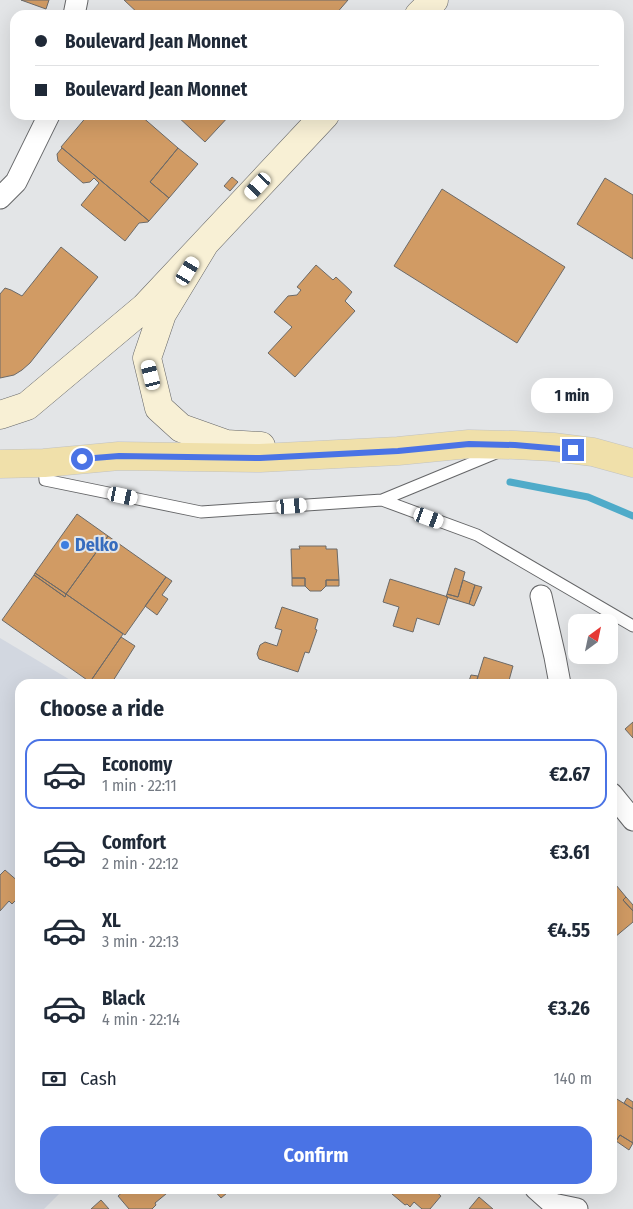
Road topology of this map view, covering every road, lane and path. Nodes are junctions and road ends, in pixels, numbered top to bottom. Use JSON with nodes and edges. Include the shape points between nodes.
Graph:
{"nodes":[{"id":1,"x":434,"y":0,"type":"edge"},
{"id":2,"x":425,"y":10,"type":"edge"},
{"id":3,"x":47,"y":120,"type":"edge"},
{"id":4,"x":320,"y":120,"type":"edge"},
{"id":5,"x":0,"y":198,"type":"edge"},
{"id":6,"x":205,"y":243,"type":"junction"},
{"id":7,"x":0,"y":415,"type":"edge"},
{"id":8,"x":469,"y":444,"type":"junction"},
{"id":9,"x":515,"y":445,"type":"junction"},
{"id":10,"x":44,"y":463,"type":"junction"},
{"id":11,"x":633,"y":463,"type":"edge"},
{"id":12,"x":0,"y":464,"type":"edge"},
{"id":13,"x":382,"y":500,"type":"junction"},
{"id":14,"x":540,"y":596,"type":"dead end"},
{"id":15,"x":633,"y":626,"type":"edge"},
{"id":16,"x":559,"y":679,"type":"edge"},
{"id":17,"x":617,"y":800,"type":"edge"},
{"id":18,"x":633,"y":820,"type":"edge"},
{"id":19,"x":542,"y":1194,"type":"edge"},
{"id":20,"x":577,"y":1209,"type":"edge"}],
"edges":[{"from":1,"to":2,"type":"main road"},
{"from":3,"to":5,"type":"street","via":[[16,182]]},
{"from":4,"to":6,"type":"main road"},
{"from":6,"to":7,"type":"main road","via":[[145,307],[27,406]]},
{"from":6,"to":8,"type":"main road","via":[[162,314],[147,358],[159,408],[181,428],[226,444],[285,447]]},
{"from":8,"to":9,"type":"main road"},
{"from":8,"to":10,"type":"main road","via":[[260,458],[119,456]]},
{"from":9,"to":11,"type":"main road","via":[[593,452]]},
{"from":9,"to":13,"type":"lane"},
{"from":10,"to":12,"type":"main road"},
{"from":10,"to":13,"type":"lane","via":[[45,480],[201,512]]},
{"from":13,"to":15,"type":"lane","via":[[477,535]]},
{"from":14,"to":16,"type":"street"},
{"from":17,"to":18,"type":"street"},
{"from":19,"to":20,"type":"street","via":[[553,1204]]}]}
